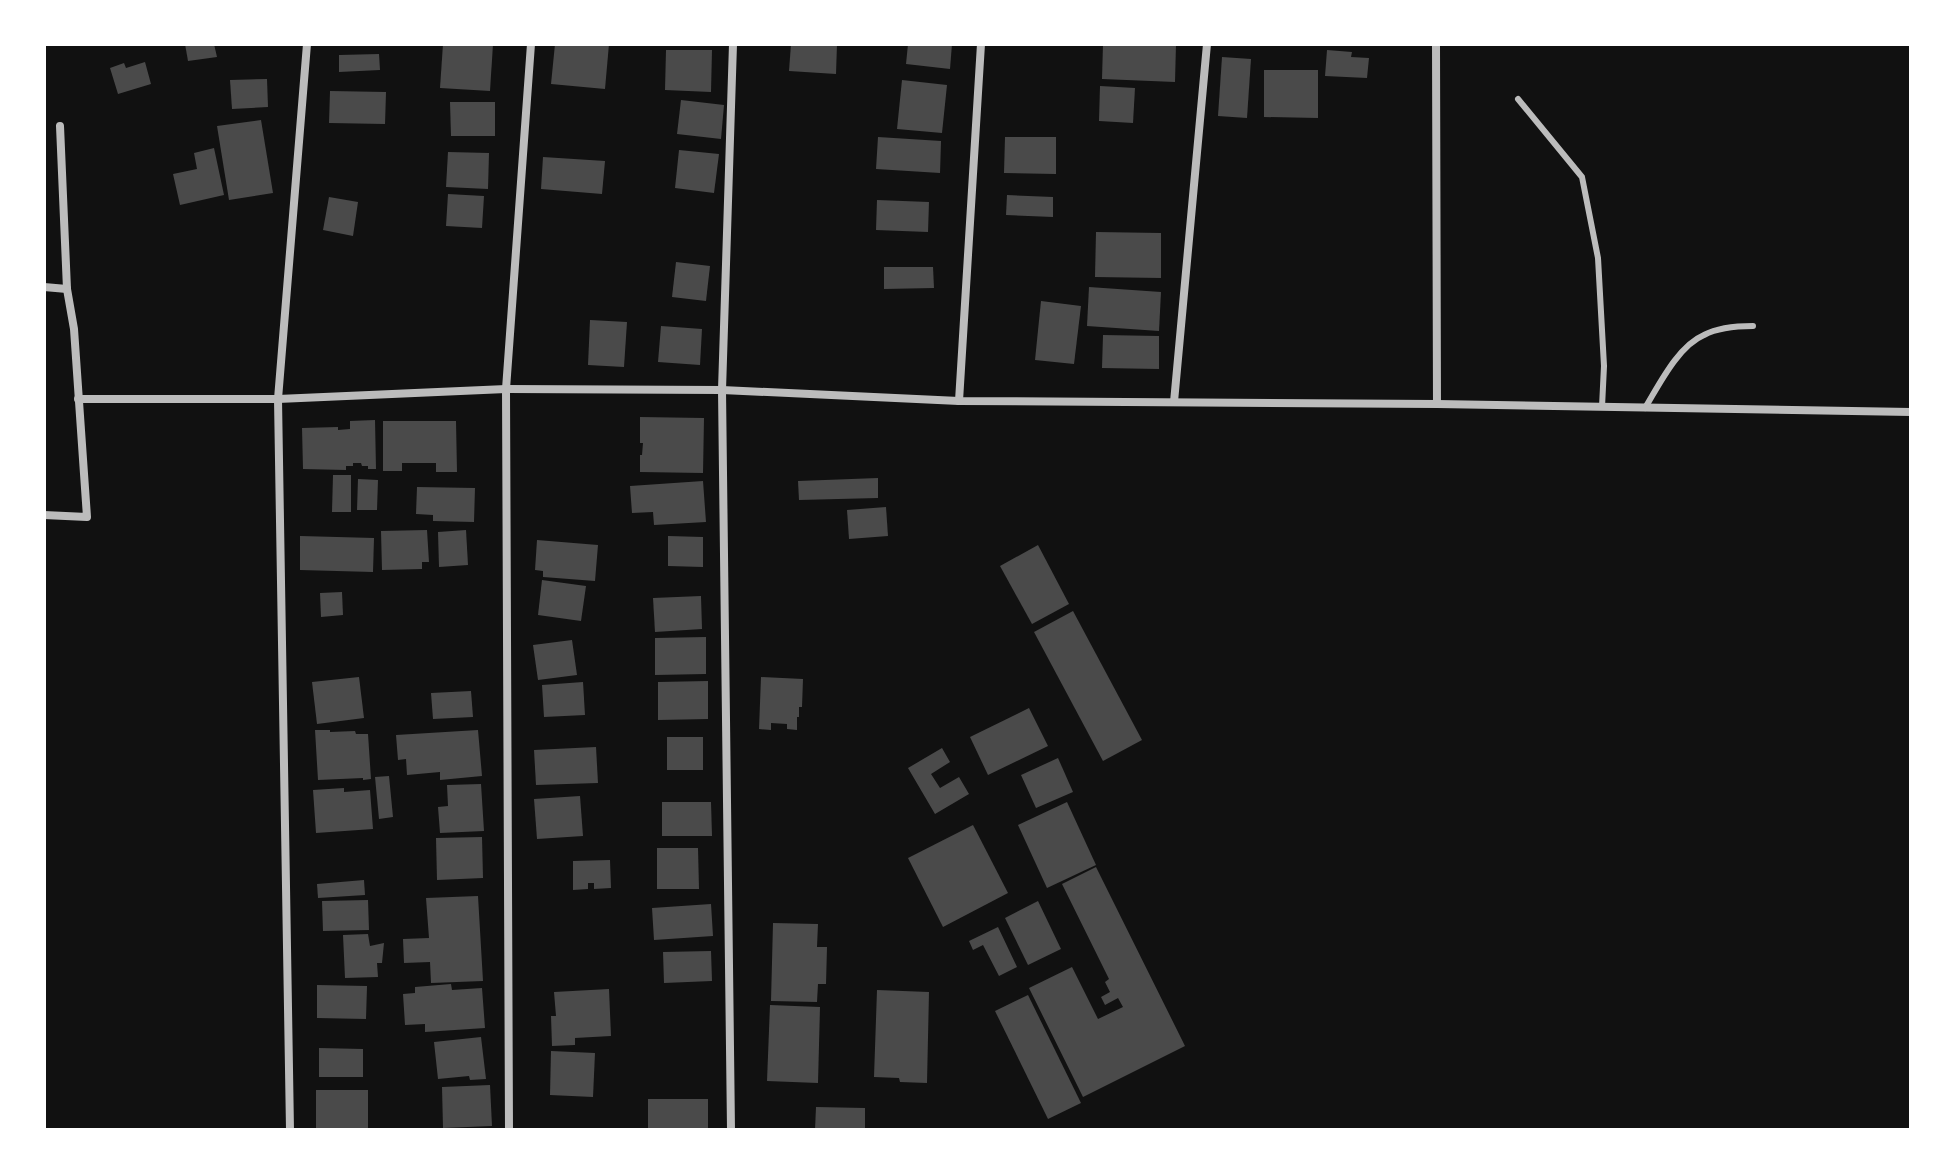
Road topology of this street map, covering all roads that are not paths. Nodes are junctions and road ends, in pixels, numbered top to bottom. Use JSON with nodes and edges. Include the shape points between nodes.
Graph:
{"nodes":[{"id":1,"x":307,"y":44,"type":"edge"},
{"id":2,"x":531,"y":44,"type":"edge"},
{"id":3,"x":733,"y":44,"type":"edge"},
{"id":4,"x":981,"y":44,"type":"edge"},
{"id":5,"x":1207,"y":44,"type":"edge"},
{"id":6,"x":1436,"y":44,"type":"edge"},
{"id":7,"x":1518,"y":99,"type":"dead end"},
{"id":8,"x":60,"y":126,"type":"dead end"},
{"id":9,"x":44,"y":287,"type":"edge"},
{"id":10,"x":67,"y":289,"type":"junction"},
{"id":11,"x":1753,"y":326,"type":"dead end"},
{"id":12,"x":506,"y":389,"type":"junction"},
{"id":13,"x":722,"y":390,"type":"junction"},
{"id":14,"x":78,"y":399,"type":"junction"},
{"id":15,"x":278,"y":399,"type":"junction"},
{"id":16,"x":959,"y":401,"type":"junction"},
{"id":17,"x":1174,"y":402,"type":"junction"},
{"id":18,"x":1437,"y":404,"type":"junction"},
{"id":19,"x":1602,"y":407,"type":"junction"},
{"id":20,"x":1645,"y":408,"type":"junction"},
{"id":21,"x":1911,"y":412,"type":"edge"},
{"id":22,"x":44,"y":515,"type":"edge"},
{"id":23,"x":290,"y":1130,"type":"edge"},
{"id":24,"x":509,"y":1130,"type":"edge"},
{"id":25,"x":731,"y":1130,"type":"edge"}],
"edges":[{"from":1,"to":15,"type":"street"},
{"from":2,"to":12,"type":"street"},
{"from":3,"to":13,"type":"street"},
{"from":4,"to":16,"type":"street"},
{"from":5,"to":17,"type":"street"},
{"from":6,"to":18,"type":"street"},
{"from":7,"to":19,"type":"lane","via":[[1582,177],[1598,258]]},
{"from":8,"to":10,"type":"street"},
{"from":9,"to":10,"type":"street"},
{"from":10,"to":14,"type":"street"},
{"from":11,"to":20,"type":"lane","via":[[1702,335],[1677,357]]},
{"from":12,"to":13,"type":"street"},
{"from":12,"to":15,"type":"street"},
{"from":12,"to":24,"type":"street"},
{"from":13,"to":16,"type":"street"},
{"from":13,"to":25,"type":"street"},
{"from":14,"to":15,"type":"street"},
{"from":14,"to":22,"type":"street","via":[[87,517]]},
{"from":15,"to":23,"type":"street"},
{"from":16,"to":17,"type":"street"},
{"from":17,"to":18,"type":"street"},
{"from":18,"to":19,"type":"street"},
{"from":19,"to":20,"type":"street"},
{"from":20,"to":21,"type":"street"}]}
